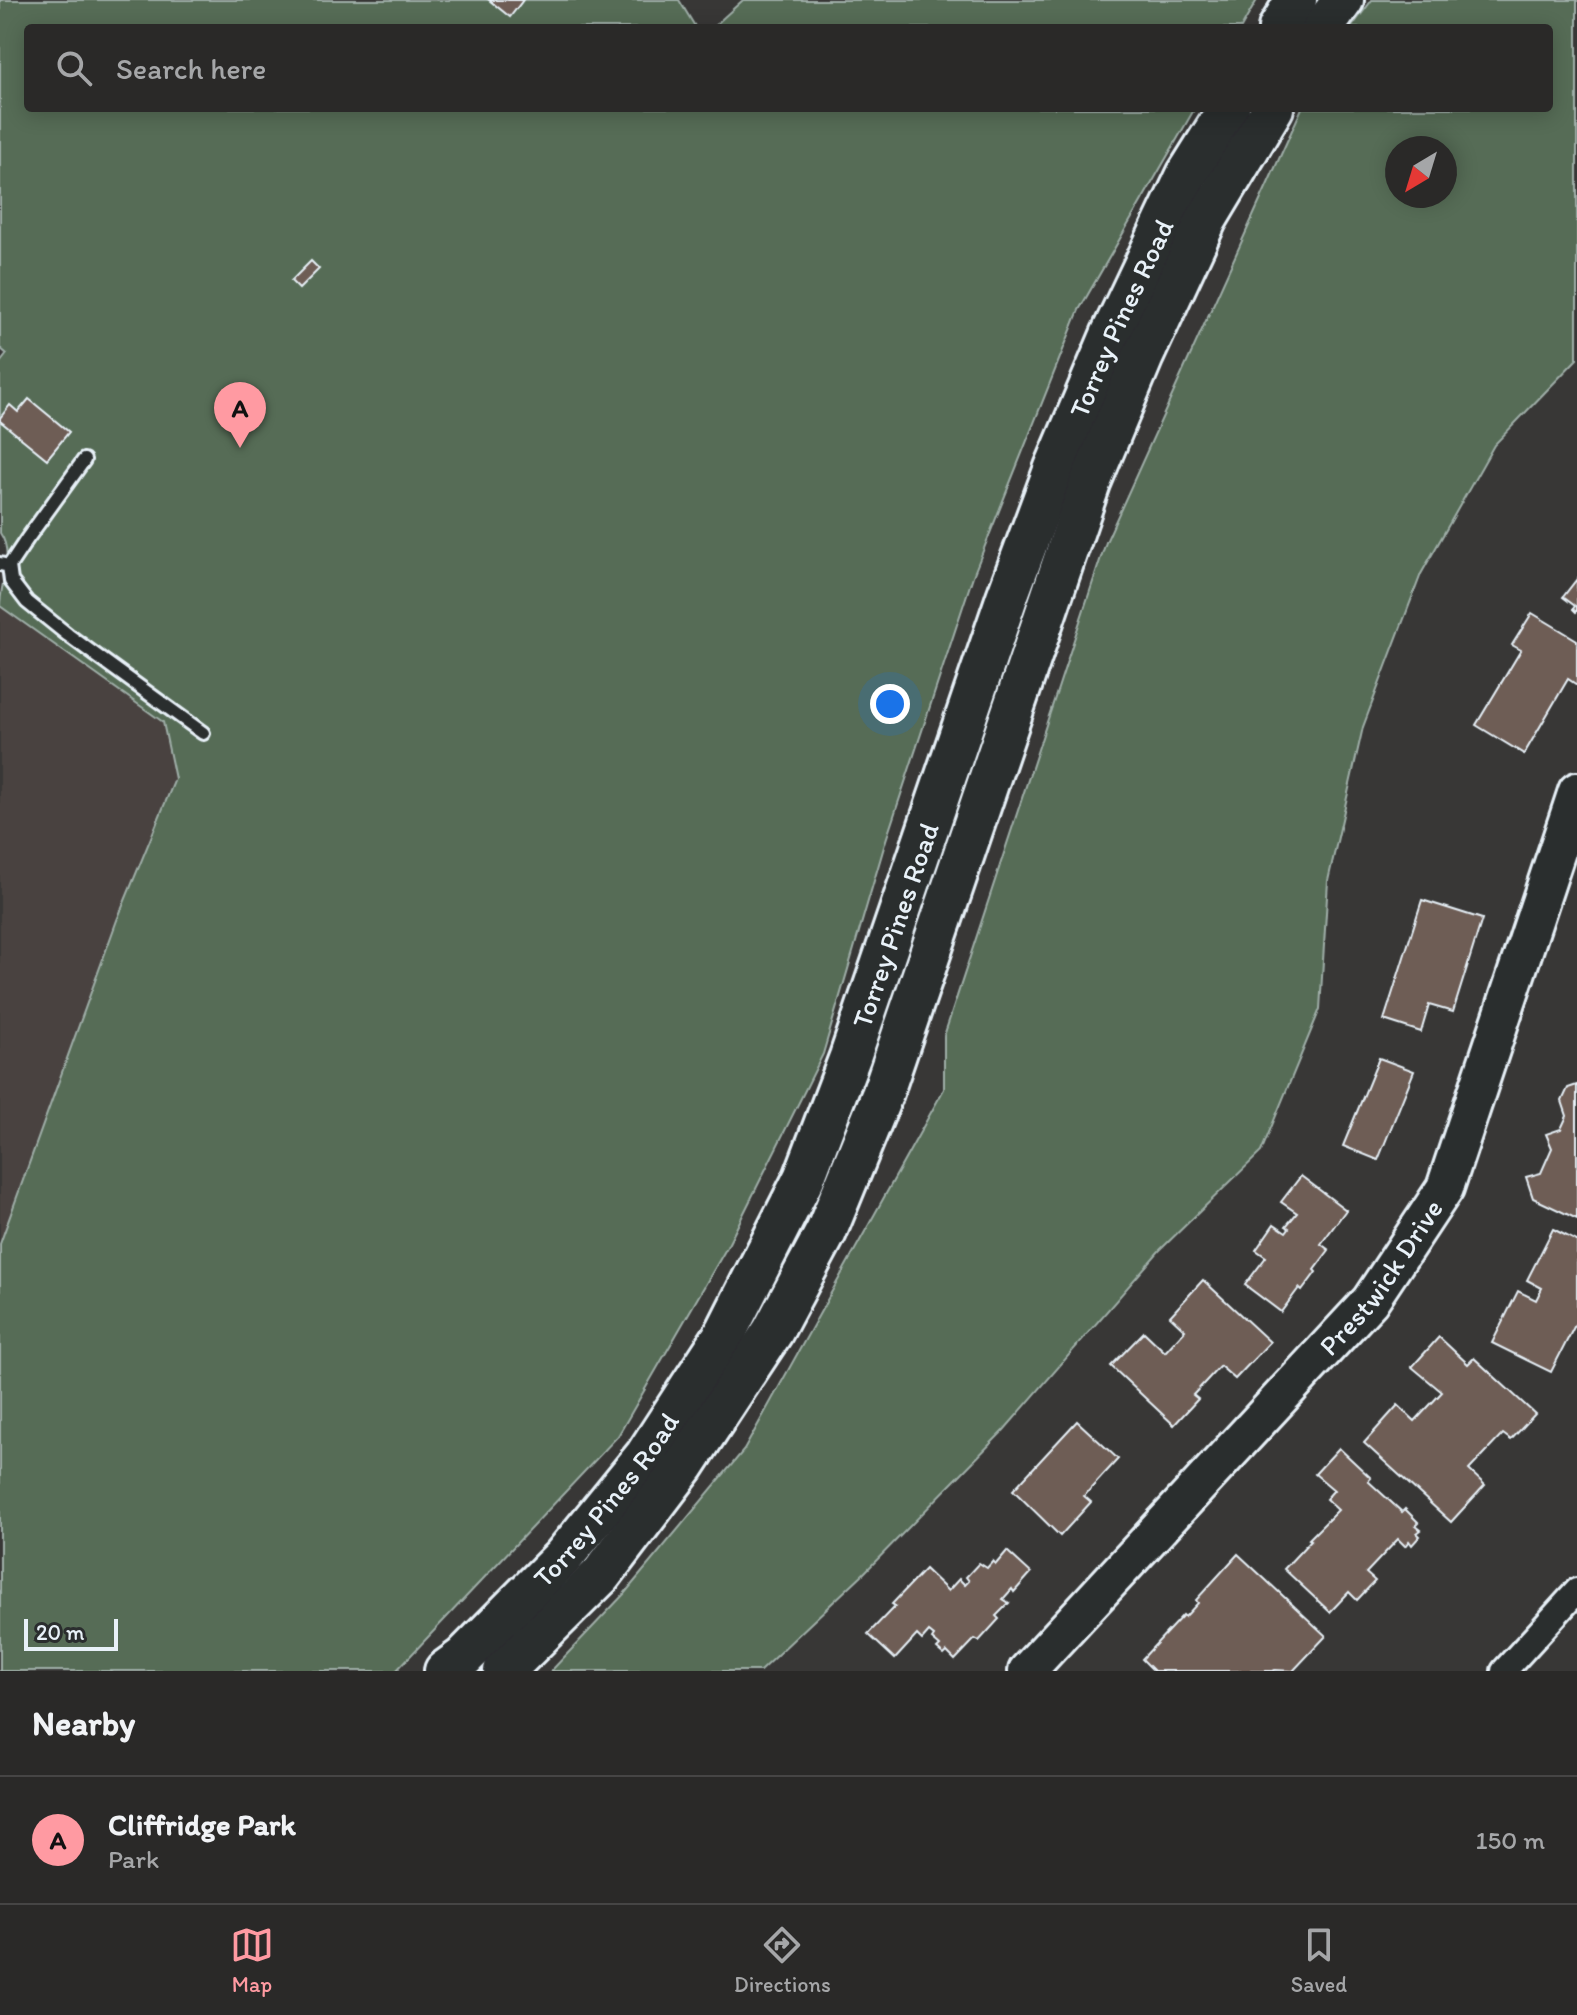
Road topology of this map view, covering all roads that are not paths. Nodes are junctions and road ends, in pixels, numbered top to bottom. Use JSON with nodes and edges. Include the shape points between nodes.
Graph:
{"nodes":[{"id":1,"x":1296,"y":0,"type":"edge"},
{"id":2,"x":1343,"y":0,"type":"edge"},
{"id":3,"x":1281,"y":24,"type":"edge"},
{"id":4,"x":1326,"y":24,"type":"edge"},
{"id":5,"x":1226,"y":112,"type":"edge"},
{"id":6,"x":1271,"y":112,"type":"edge"},
{"id":7,"x":84,"y":460,"type":"dead end"},
{"id":8,"x":5,"y":565,"type":"edge"},
{"id":9,"x":203,"y":733,"type":"dead end"},
{"id":10,"x":1577,"y":791,"type":"edge"},
{"id":11,"x":1577,"y":1591,"type":"edge"},
{"id":12,"x":445,"y":1671,"type":"edge"},
{"id":13,"x":504,"y":1671,"type":"edge"},
{"id":14,"x":1027,"y":1671,"type":"edge"},
{"id":15,"x":1504,"y":1671,"type":"edge"}],
"edges":[{"from":1,"to":3,"type":"main road"},
{"from":2,"to":4,"type":"main road"},
{"from":5,"to":12,"type":"main road","name":"Torrey Pines Road","via":[[1187,175],[1055,468],[804,1178],[726,1332],[646,1455],[563,1557]]},
{"from":6,"to":13,"type":"main road","name":"Torrey Pines Road","via":[[1206,220],[1090,483],[882,1095],[826,1232],[773,1331],[684,1466],[601,1575]]},
{"from":7,"to":8,"type":"lane"},
{"from":8,"to":9,"type":"lane","via":[[27,602]]},
{"from":10,"to":14,"type":"street","name":"Prestwick Drive","via":[[1445,1188],[1370,1301]]},
{"from":11,"to":15,"type":"street"}]}
